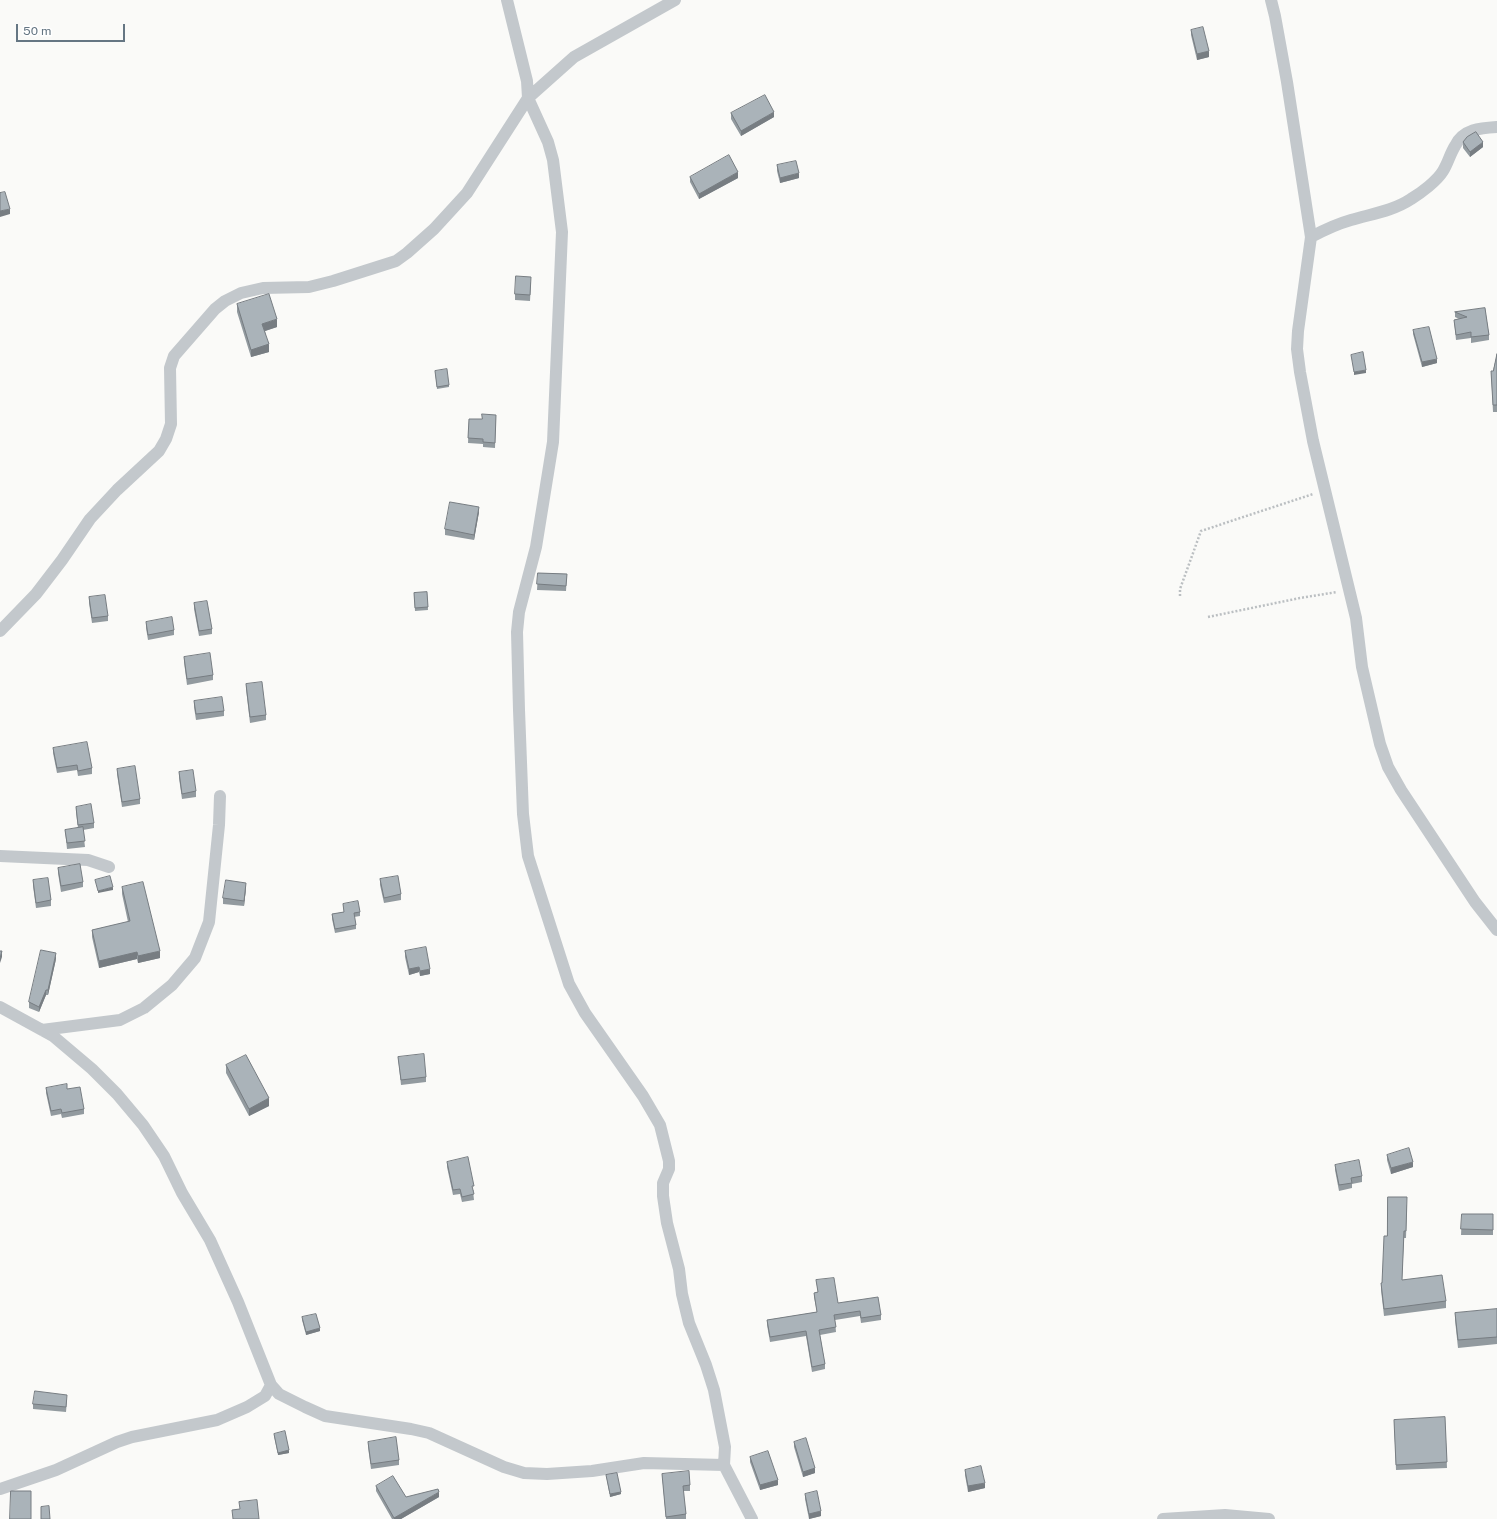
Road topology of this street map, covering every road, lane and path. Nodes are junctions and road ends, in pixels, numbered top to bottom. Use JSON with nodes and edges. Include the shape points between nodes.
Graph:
{"nodes":[{"id":1,"x":507,"y":0,"type":"edge"},
{"id":2,"x":675,"y":0,"type":"edge"},
{"id":3,"x":1271,"y":0,"type":"edge"},
{"id":4,"x":528,"y":98,"type":"junction"},
{"id":5,"x":1497,"y":127,"type":"edge"},
{"id":6,"x":1311,"y":237,"type":"junction"},
{"id":7,"x":1325,"y":491,"type":"junction"},
{"id":8,"x":1349,"y":590,"type":"junction"},
{"id":9,"x":1180,"y":596,"type":"dead end"},
{"id":10,"x":1208,"y":617,"type":"dead end"},
{"id":11,"x":0,"y":631,"type":"edge"},
{"id":12,"x":220,"y":796,"type":"dead end"},
{"id":13,"x":0,"y":856,"type":"edge"},
{"id":14,"x":110,"y":867,"type":"dead end"},
{"id":15,"x":1497,"y":930,"type":"edge"},
{"id":16,"x":0,"y":1007,"type":"edge"},
{"id":17,"x":42,"y":1030,"type":"junction"},
{"id":18,"x":271,"y":1385,"type":"junction"},
{"id":19,"x":724,"y":1465,"type":"junction"},
{"id":20,"x":0,"y":1489,"type":"edge"},
{"id":21,"x":752,"y":1519,"type":"edge"},
{"id":22,"x":1163,"y":1519,"type":"edge"},
{"id":23,"x":1269,"y":1519,"type":"edge"}],
"edges":[{"from":1,"to":4,"type":"street","via":[[527,81]]},
{"from":2,"to":4,"type":"street","via":[[574,57]]},
{"from":3,"to":6,"type":"street","via":[[1287,82]]},
{"from":4,"to":11,"type":"street","via":[[467,193],[434,229],[396,261],[302,288],[263,288],[225,301],[215,309],[174,356],[170,368],[170,424],[159,451],[90,519],[36,594]]},
{"from":4,"to":19,"type":"street","via":[[554,160],[562,232],[553,442],[536,547],[519,612],[517,632],[523,814],[528,856],[569,984],[585,1013],[643,1096],[660,1125],[669,1161],[669,1169],[663,1183],[667,1223],[689,1323],[714,1390],[725,1447]]},
{"from":5,"to":6,"type":"street","via":[[1469,131],[1455,145],[1443,172],[1410,200],[1392,209],[1330,227]]},
{"from":6,"to":7,"type":"street","via":[[1297,349],[1313,441]]},
{"from":7,"to":8,"type":"street"},
{"from":7,"to":9,"type":"path","via":[[1201,531],[1180,588]]},
{"from":8,"to":10,"type":"path"},
{"from":8,"to":15,"type":"street","via":[[1356,618],[1366,686],[1388,767],[1475,902]]},
{"from":12,"to":17,"type":"street","via":[[209,922],[195,958],[172,985],[144,1008],[120,1020]]},
{"from":13,"to":14,"type":"street","via":[[88,860]]},
{"from":16,"to":17,"type":"street"},
{"from":17,"to":18,"type":"street","via":[[53,1036],[92,1069],[117,1094],[164,1156],[210,1240]]},
{"from":18,"to":19,"type":"street","via":[[279,1394],[325,1416],[429,1433],[504,1467],[524,1473],[592,1471],[644,1462]]},
{"from":18,"to":20,"type":"street","via":[[265,1396],[217,1420],[132,1436],[56,1470]]},
{"from":19,"to":21,"type":"street"},
{"from":22,"to":23,"type":"street","via":[[1225,1515]]}]}
